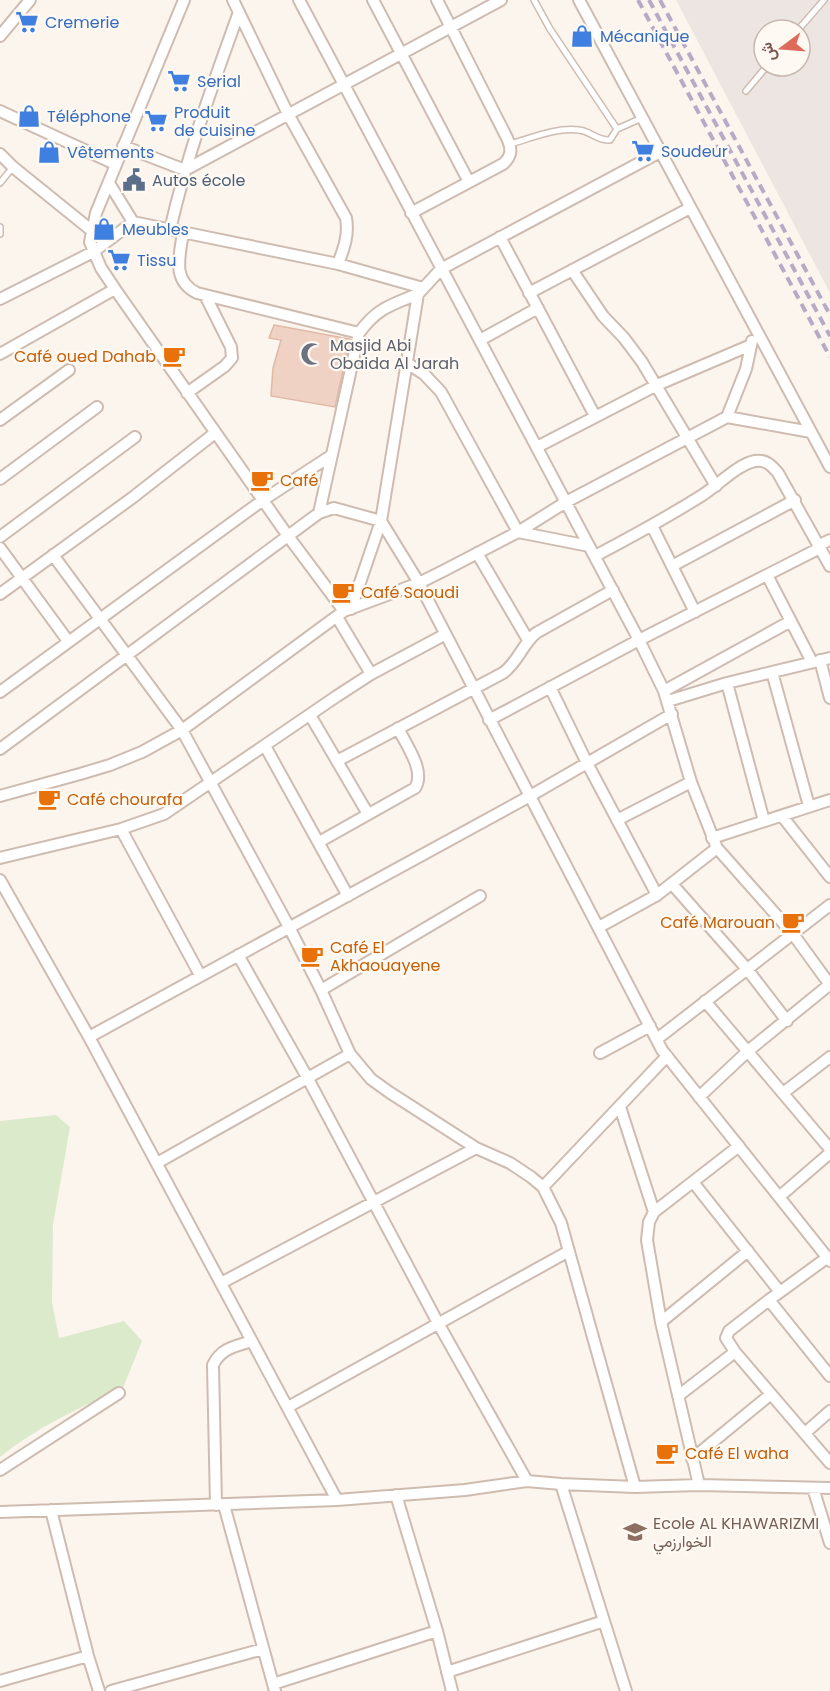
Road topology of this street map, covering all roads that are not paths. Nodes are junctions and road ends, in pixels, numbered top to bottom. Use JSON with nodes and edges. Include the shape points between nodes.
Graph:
{"nodes":[{"id":1,"x":30,"y":0,"type":"edge"},
{"id":2,"x":170,"y":0,"type":"edge"},
{"id":3,"x":233,"y":0,"type":"edge"},
{"id":4,"x":299,"y":0,"type":"edge"},
{"id":5,"x":373,"y":0,"type":"edge"},
{"id":6,"x":437,"y":0,"type":"edge"},
{"id":7,"x":501,"y":0,"type":"edge"},
{"id":8,"x":534,"y":0,"type":"edge"},
{"id":9,"x":579,"y":0,"type":"edge"},
{"id":10,"x":824,"y":0,"type":"edge"},
{"id":11,"x":182,"y":4,"type":"edge"},
{"id":12,"x":239,"y":12,"type":"junction"},
{"id":13,"x":808,"y":18,"type":"edge"},
{"id":14,"x":452,"y":27,"type":"junction"},
{"id":15,"x":0,"y":36,"type":"edge"},
{"id":16,"x":402,"y":54,"type":"junction"},
{"id":17,"x":757,"y":78,"type":"edge"},
{"id":18,"x":343,"y":84,"type":"junction"},
{"id":19,"x":746,"y":91,"type":"dead end"},
{"id":20,"x":0,"y":111,"type":"edge"},
{"id":21,"x":288,"y":114,"type":"junction"},
{"id":22,"x":642,"y":118,"type":"junction"},
{"id":23,"x":617,"y":129,"type":"junction"},
{"id":24,"x":510,"y":144,"type":"junction"},
{"id":25,"x":123,"y":146,"type":"junction"},
{"id":26,"x":660,"y":152,"type":"junction"},
{"id":27,"x":0,"y":154,"type":"edge"},
{"id":28,"x":116,"y":164,"type":"junction"},
{"id":29,"x":13,"y":166,"type":"junction"},
{"id":30,"x":185,"y":170,"type":"junction"},
{"id":31,"x":469,"y":182,"type":"junction"},
{"id":32,"x":0,"y":183,"type":"edge"},
{"id":33,"x":109,"y":183,"type":"junction"},
{"id":34,"x":690,"y":208,"type":"junction"},
{"id":35,"x":411,"y":213,"type":"junction"},
{"id":36,"x":133,"y":222,"type":"junction"},
{"id":37,"x":0,"y":227,"type":"edge"},
{"id":38,"x":91,"y":230,"type":"junction"},
{"id":39,"x":170,"y":230,"type":"junction"},
{"id":40,"x":183,"y":232,"type":"junction"},
{"id":41,"x":0,"y":234,"type":"edge"},
{"id":42,"x":500,"y":237,"type":"junction"},
{"id":43,"x":93,"y":252,"type":"junction"},
{"id":44,"x":338,"y":264,"type":"junction"},
{"id":45,"x":441,"y":269,"type":"junction"},
{"id":46,"x":572,"y":270,"type":"junction"},
{"id":47,"x":115,"y":289,"type":"junction"},
{"id":48,"x":420,"y":291,"type":"junction"},
{"id":49,"x":529,"y":293,"type":"junction"},
{"id":50,"x":205,"y":295,"type":"junction"},
{"id":51,"x":0,"y":299,"type":"edge"},
{"id":52,"x":538,"y":308,"type":"junction"},
{"id":53,"x":754,"y":326,"type":"junction"},
{"id":54,"x":359,"y":333,"type":"junction"},
{"id":55,"x":480,"y":340,"type":"junction"},
{"id":56,"x":751,"y":345,"type":"junction"},
{"id":57,"x":0,"y":354,"type":"edge"},
{"id":58,"x":407,"y":363,"type":"junction"},
{"id":59,"x":69,"y":370,"type":"dead end"},
{"id":60,"x":657,"y":385,"type":"junction"},
{"id":61,"x":188,"y":393,"type":"junction"},
{"id":62,"x":97,"y":407,"type":"dead end"},
{"id":63,"x":595,"y":416,"type":"junction"},
{"id":64,"x":727,"y":417,"type":"junction"},
{"id":65,"x":0,"y":420,"type":"edge"},
{"id":66,"x":812,"y":432,"type":"junction"},
{"id":67,"x":215,"y":433,"type":"junction"},
{"id":68,"x":135,"y":437,"type":"dead end"},
{"id":69,"x":688,"y":438,"type":"junction"},
{"id":70,"x":537,"y":447,"type":"junction"},
{"id":71,"x":332,"y":455,"type":"junction"},
{"id":72,"x":830,"y":467,"type":"edge"},
{"id":73,"x":0,"y":479,"type":"edge"},
{"id":74,"x":716,"y":486,"type":"junction"},
{"id":75,"x":263,"y":500,"type":"junction"},
{"id":76,"x":795,"y":500,"type":"junction"},
{"id":77,"x":566,"y":502,"type":"junction"},
{"id":78,"x":319,"y":513,"type":"junction"},
{"id":79,"x":381,"y":521,"type":"junction"},
{"id":80,"x":652,"y":526,"type":"junction"},
{"id":81,"x":518,"y":532,"type":"junction"},
{"id":82,"x":0,"y":537,"type":"edge"},
{"id":83,"x":288,"y":537,"type":"junction"},
{"id":84,"x":830,"y":540,"type":"edge"},
{"id":85,"x":820,"y":547,"type":"junction"},
{"id":86,"x":0,"y":548,"type":"edge"},
{"id":87,"x":592,"y":551,"type":"junction"},
{"id":88,"x":477,"y":553,"type":"junction"},
{"id":89,"x":52,"y":555,"type":"junction"},
{"id":90,"x":672,"y":566,"type":"junction"},
{"id":91,"x":830,"y":566,"type":"edge"},
{"id":92,"x":767,"y":575,"type":"junction"},
{"id":93,"x":22,"y":578,"type":"junction"},
{"id":94,"x":419,"y":583,"type":"junction"},
{"id":95,"x":613,"y":590,"type":"junction"},
{"id":96,"x":0,"y":594,"type":"edge"},
{"id":97,"x":344,"y":612,"type":"junction"},
{"id":98,"x":695,"y":612,"type":"junction"},
{"id":99,"x":99,"y":621,"type":"junction"},
{"id":100,"x":791,"y":621,"type":"junction"},
{"id":101,"x":444,"y":635,"type":"junction"},
{"id":102,"x":528,"y":640,"type":"junction"},
{"id":103,"x":639,"y":640,"type":"junction"},
{"id":104,"x":68,"y":641,"type":"junction"},
{"id":105,"x":126,"y":657,"type":"junction"},
{"id":106,"x":821,"y":660,"type":"edge"},
{"id":107,"x":772,"y":672,"type":"junction"},
{"id":108,"x":371,"y":674,"type":"junction"},
{"id":109,"x":728,"y":683,"type":"junction"},
{"id":110,"x":550,"y":687,"type":"junction"},
{"id":111,"x":473,"y":689,"type":"junction"},
{"id":112,"x":0,"y":692,"type":"edge"},
{"id":113,"x":666,"y":696,"type":"junction"},
{"id":114,"x":830,"y":698,"type":"edge"},
{"id":115,"x":672,"y":714,"type":"junction"},
{"id":116,"x":310,"y":715,"type":"junction"},
{"id":117,"x":489,"y":720,"type":"junction"},
{"id":118,"x":398,"y":729,"type":"junction"},
{"id":119,"x":182,"y":730,"type":"junction"},
{"id":120,"x":265,"y":746,"type":"junction"},
{"id":121,"x":0,"y":749,"type":"edge"},
{"id":122,"x":337,"y":761,"type":"junction"},
{"id":123,"x":587,"y":763,"type":"junction"},
{"id":124,"x":210,"y":782,"type":"junction"},
{"id":125,"x":691,"y":782,"type":"junction"},
{"id":126,"x":0,"y":796,"type":"edge"},
{"id":127,"x":530,"y":796,"type":"junction"},
{"id":128,"x":830,"y":800,"type":"edge"},
{"id":129,"x":809,"y":806,"type":"junction"},
{"id":130,"x":368,"y":814,"type":"junction"},
{"id":131,"x":782,"y":816,"type":"junction"},
{"id":132,"x":617,"y":820,"type":"junction"},
{"id":133,"x":764,"y":821,"type":"junction"},
{"id":134,"x":121,"y":829,"type":"junction"},
{"id":135,"x":319,"y":842,"type":"junction"},
{"id":136,"x":714,"y":843,"type":"junction"},
{"id":137,"x":0,"y":858,"type":"edge"},
{"id":138,"x":830,"y":878,"type":"edge"},
{"id":139,"x":0,"y":880,"type":"edge"},
{"id":140,"x":672,"y":884,"type":"junction"},
{"id":141,"x":657,"y":895,"type":"junction"},
{"id":142,"x":348,"y":896,"type":"junction"},
{"id":143,"x":480,"y":896,"type":"dead end"},
{"id":144,"x":830,"y":905,"type":"edge"},
{"id":145,"x":289,"y":927,"type":"junction"},
{"id":146,"x":599,"y":927,"type":"junction"},
{"id":147,"x":793,"y":934,"type":"junction"},
{"id":148,"x":238,"y":956,"type":"junction"},
{"id":149,"x":747,"y":969,"type":"junction"},
{"id":150,"x":200,"y":975,"type":"junction"},
{"id":151,"x":830,"y":985,"type":"edge"},
{"id":152,"x":321,"y":990,"type":"junction"},
{"id":153,"x":705,"y":1001,"type":"junction"},
{"id":154,"x":787,"y":1021,"type":"junction"},
{"id":155,"x":650,"y":1026,"type":"junction"},
{"id":156,"x":89,"y":1036,"type":"junction"},
{"id":157,"x":657,"y":1039,"type":"junction"},
{"id":158,"x":748,"y":1051,"type":"junction"},
{"id":159,"x":600,"y":1053,"type":"dead end"},
{"id":160,"x":350,"y":1054,"type":"junction"},
{"id":161,"x":667,"y":1056,"type":"junction"},
{"id":162,"x":830,"y":1057,"type":"edge"},
{"id":163,"x":307,"y":1077,"type":"junction"},
{"id":164,"x":783,"y":1093,"type":"junction"},
{"id":165,"x":699,"y":1097,"type":"junction"},
{"id":166,"x":620,"y":1107,"type":"junction"},
{"id":167,"x":739,"y":1146,"type":"junction"},
{"id":168,"x":476,"y":1148,"type":"junction"},
{"id":169,"x":830,"y":1151,"type":"edge"},
{"id":170,"x":157,"y":1163,"type":"junction"},
{"id":171,"x":693,"y":1182,"type":"junction"},
{"id":172,"x":543,"y":1187,"type":"junction"},
{"id":173,"x":779,"y":1197,"type":"junction"},
{"id":174,"x":374,"y":1203,"type":"junction"},
{"id":175,"x":654,"y":1212,"type":"junction"},
{"id":176,"x":569,"y":1251,"type":"junction"},
{"id":177,"x":748,"y":1251,"type":"junction"},
{"id":178,"x":829,"y":1259,"type":"edge"},
{"id":179,"x":221,"y":1283,"type":"junction"},
{"id":180,"x":780,"y":1292,"type":"junction"},
{"id":181,"x":769,"y":1300,"type":"junction"},
{"id":182,"x":661,"y":1322,"type":"junction"},
{"id":183,"x":438,"y":1323,"type":"junction"},
{"id":184,"x":252,"y":1341,"type":"junction"},
{"id":185,"x":735,"y":1352,"type":"junction"},
{"id":186,"x":830,"y":1376,"type":"edge"},
{"id":187,"x":119,"y":1393,"type":"dead end"},
{"id":188,"x":771,"y":1394,"type":"junction"},
{"id":189,"x":678,"y":1396,"type":"junction"},
{"id":190,"x":288,"y":1407,"type":"junction"},
{"id":191,"x":830,"y":1411,"type":"edge"},
{"id":192,"x":805,"y":1434,"type":"junction"},
{"id":193,"x":692,"y":1459,"type":"junction"},
{"id":194,"x":830,"y":1463,"type":"edge"},
{"id":195,"x":0,"y":1470,"type":"edge"},
{"id":196,"x":527,"y":1481,"type":"junction"},
{"id":197,"x":561,"y":1484,"type":"junction"},
{"id":198,"x":699,"y":1485,"type":"junction"},
{"id":199,"x":635,"y":1487,"type":"junction"},
{"id":200,"x":813,"y":1488,"type":"junction"},
{"id":201,"x":830,"y":1488,"type":"edge"},
{"id":202,"x":396,"y":1496,"type":"junction"},
{"id":203,"x":337,"y":1500,"type":"junction"},
{"id":204,"x":220,"y":1505,"type":"junction"},
{"id":205,"x":51,"y":1510,"type":"junction"},
{"id":206,"x":0,"y":1512,"type":"edge"},
{"id":207,"x":830,"y":1543,"type":"edge"},
{"id":208,"x":604,"y":1621,"type":"junction"},
{"id":209,"x":437,"y":1630,"type":"junction"},
{"id":210,"x":263,"y":1649,"type":"junction"},
{"id":211,"x":88,"y":1656,"type":"junction"},
{"id":212,"x":447,"y":1672,"type":"junction"},
{"id":213,"x":0,"y":1682,"type":"edge"},
{"id":214,"x":274,"y":1688,"type":"edge"},
{"id":215,"x":99,"y":1691,"type":"edge"},
{"id":216,"x":111,"y":1691,"type":"edge"},
{"id":217,"x":452,"y":1691,"type":"edge"},
{"id":218,"x":626,"y":1691,"type":"edge"}],
"edges":[{"from":1,"to":15,"type":"street"},
{"from":2,"to":11,"type":"street"},
{"from":3,"to":12,"type":"street"},
{"from":4,"to":18,"type":"street"},
{"from":5,"to":16,"type":"street"},
{"from":6,"to":14,"type":"street"},
{"from":7,"to":14,"type":"street"},
{"from":8,"to":23,"type":"lane"},
{"from":9,"to":22,"type":"street"},
{"from":10,"to":13,"type":"lane"},
{"from":11,"to":25,"type":"street"},
{"from":12,"to":21,"type":"street"},
{"from":12,"to":30,"type":"street"},
{"from":14,"to":16,"type":"street"},
{"from":14,"to":24,"type":"street"},
{"from":16,"to":18,"type":"street"},
{"from":16,"to":31,"type":"street"},
{"from":17,"to":19,"type":"lane"},
{"from":18,"to":21,"type":"street"},
{"from":18,"to":35,"type":"street"},
{"from":20,"to":28,"type":"street"},
{"from":21,"to":30,"type":"street"},
{"from":21,"to":44,"type":"street","via":[[346,218],[346,242]]},
{"from":22,"to":23,"type":"lane"},
{"from":22,"to":26,"type":"street"},
{"from":23,"to":24,"type":"lane","via":[[610,140],[603,141],[581,130],[570,130]]},
{"from":24,"to":31,"type":"street","via":[[512,150],[507,160]]},
{"from":25,"to":28,"type":"street"},
{"from":25,"to":30,"type":"street"},
{"from":26,"to":34,"type":"street"},
{"from":26,"to":42,"type":"street"},
{"from":27,"to":29,"type":"street"},
{"from":28,"to":33,"type":"street"},
{"from":29,"to":32,"type":"lane"},
{"from":29,"to":38,"type":"street"},
{"from":30,"to":39,"type":"street"},
{"from":31,"to":35,"type":"street"},
{"from":33,"to":36,"type":"street"},
{"from":33,"to":38,"type":"street"},
{"from":34,"to":46,"type":"street"},
{"from":34,"to":53,"type":"street"},
{"from":35,"to":45,"type":"street"},
{"from":36,"to":39,"type":"street"},
{"from":36,"to":43,"type":"street"},
{"from":37,"to":41,"type":"lane"},
{"from":38,"to":43,"type":"street"},
{"from":39,"to":40,"type":"street"},
{"from":40,"to":44,"type":"street"},
{"from":40,"to":50,"type":"street","via":[[179,274],[189,289]]},
{"from":42,"to":45,"type":"street"},
{"from":42,"to":49,"type":"street"},
{"from":43,"to":47,"type":"street"},
{"from":43,"to":51,"type":"street"},
{"from":44,"to":48,"type":"street"},
{"from":45,"to":48,"type":"street"},
{"from":45,"to":55,"type":"street"},
{"from":46,"to":49,"type":"street"},
{"from":46,"to":60,"type":"street"},
{"from":47,"to":57,"type":"street"},
{"from":47,"to":61,"type":"street"},
{"from":48,"to":54,"type":"street","via":[[383,308]]},
{"from":48,"to":58,"type":"street"},
{"from":49,"to":52,"type":"street"},
{"from":50,"to":54,"type":"street"},
{"from":50,"to":61,"type":"street","via":[[233,354],[225,366]]},
{"from":52,"to":55,"type":"street"},
{"from":52,"to":63,"type":"street"},
{"from":53,"to":56,"type":"street"},
{"from":53,"to":66,"type":"street"},
{"from":54,"to":71,"type":"street"},
{"from":55,"to":70,"type":"street"},
{"from":56,"to":60,"type":"street"},
{"from":56,"to":64,"type":"street"},
{"from":58,"to":79,"type":"street"},
{"from":58,"to":81,"type":"street","via":[[441,392]]},
{"from":59,"to":65,"type":"street"},
{"from":60,"to":63,"type":"street"},
{"from":60,"to":69,"type":"street"},
{"from":61,"to":67,"type":"street"},
{"from":62,"to":73,"type":"street"},
{"from":63,"to":70,"type":"street"},
{"from":64,"to":66,"type":"street"},
{"from":64,"to":69,"type":"street"},
{"from":66,"to":72,"type":"street"},
{"from":67,"to":75,"type":"street"},
{"from":67,"to":89,"type":"street"},
{"from":68,"to":82,"type":"street"},
{"from":69,"to":74,"type":"street"},
{"from":69,"to":77,"type":"street"},
{"from":70,"to":77,"type":"street"},
{"from":71,"to":75,"type":"street"},
{"from":71,"to":78,"type":"street"},
{"from":74,"to":76,"type":"street","via":[[746,464],[764,461],[778,473]]},
{"from":74,"to":80,"type":"street"},
{"from":75,"to":83,"type":"street"},
{"from":75,"to":99,"type":"street"},
{"from":76,"to":85,"type":"street"},
{"from":76,"to":90,"type":"street"},
{"from":77,"to":81,"type":"street"},
{"from":77,"to":87,"type":"street"},
{"from":78,"to":79,"type":"street","via":[[334,508]]},
{"from":78,"to":83,"type":"street"},
{"from":79,"to":94,"type":"street"},
{"from":79,"to":97,"type":"street"},
{"from":80,"to":87,"type":"street"},
{"from":80,"to":90,"type":"street"},
{"from":81,"to":87,"type":"street"},
{"from":81,"to":88,"type":"street"},
{"from":83,"to":97,"type":"street"},
{"from":83,"to":105,"type":"street"},
{"from":84,"to":85,"type":"street"},
{"from":85,"to":91,"type":"street"},
{"from":85,"to":92,"type":"street"},
{"from":86,"to":93,"type":"street"},
{"from":87,"to":95,"type":"street"},
{"from":88,"to":94,"type":"street"},
{"from":88,"to":102,"type":"street"},
{"from":89,"to":93,"type":"street"},
{"from":89,"to":99,"type":"street"},
{"from":90,"to":98,"type":"street"},
{"from":92,"to":98,"type":"street"},
{"from":92,"to":100,"type":"street"},
{"from":93,"to":96,"type":"street"},
{"from":93,"to":104,"type":"street"},
{"from":94,"to":97,"type":"street"},
{"from":94,"to":101,"type":"street"},
{"from":95,"to":102,"type":"street"},
{"from":95,"to":103,"type":"street"},
{"from":97,"to":108,"type":"street"},
{"from":97,"to":119,"type":"street"},
{"from":98,"to":103,"type":"street"},
{"from":99,"to":104,"type":"street"},
{"from":99,"to":105,"type":"street"},
{"from":100,"to":106,"type":"street"},
{"from":100,"to":113,"type":"street"},
{"from":101,"to":108,"type":"street"},
{"from":101,"to":111,"type":"street"},
{"from":102,"to":111,"type":"street","via":[[511,667]]},
{"from":103,"to":110,"type":"street"},
{"from":103,"to":113,"type":"street"},
{"from":104,"to":112,"type":"street"},
{"from":105,"to":119,"type":"street"},
{"from":105,"to":121,"type":"street"},
{"from":106,"to":107,"type":"street"},
{"from":106,"to":114,"type":"street"},
{"from":107,"to":109,"type":"street"},
{"from":107,"to":129,"type":"street"},
{"from":108,"to":116,"type":"street"},
{"from":109,"to":113,"type":"street"},
{"from":109,"to":133,"type":"street"},
{"from":110,"to":117,"type":"street"},
{"from":110,"to":123,"type":"street"},
{"from":111,"to":117,"type":"street"},
{"from":111,"to":118,"type":"street"},
{"from":113,"to":115,"type":"street"},
{"from":115,"to":123,"type":"street"},
{"from":115,"to":125,"type":"street"},
{"from":116,"to":120,"type":"street"},
{"from":116,"to":122,"type":"street"},
{"from":117,"to":127,"type":"street"},
{"from":118,"to":122,"type":"street"},
{"from":118,"to":130,"type":"street","via":[[418,772],[418,783]]},
{"from":119,"to":124,"type":"street"},
{"from":119,"to":126,"type":"street","via":[[110,765]]},
{"from":120,"to":124,"type":"street"},
{"from":120,"to":135,"type":"street"},
{"from":122,"to":130,"type":"street"},
{"from":123,"to":127,"type":"street"},
{"from":123,"to":132,"type":"street"},
{"from":124,"to":134,"type":"street","via":[[164,814]]},
{"from":124,"to":145,"type":"street"},
{"from":125,"to":132,"type":"street"},
{"from":125,"to":136,"type":"street"},
{"from":127,"to":142,"type":"street"},
{"from":127,"to":146,"type":"street"},
{"from":128,"to":129,"type":"street"},
{"from":129,"to":131,"type":"street"},
{"from":130,"to":135,"type":"street"},
{"from":131,"to":133,"type":"street"},
{"from":131,"to":138,"type":"street"},
{"from":132,"to":141,"type":"street"},
{"from":133,"to":136,"type":"street"},
{"from":134,"to":137,"type":"street"},
{"from":134,"to":150,"type":"street"},
{"from":135,"to":142,"type":"street"},
{"from":136,"to":140,"type":"street"},
{"from":136,"to":147,"type":"street"},
{"from":139,"to":156,"type":"street"},
{"from":140,"to":141,"type":"street"},
{"from":140,"to":149,"type":"street"},
{"from":141,"to":146,"type":"street"},
{"from":142,"to":145,"type":"street"},
{"from":143,"to":152,"type":"street"},
{"from":144,"to":147,"type":"street"},
{"from":145,"to":148,"type":"street"},
{"from":145,"to":152,"type":"street"},
{"from":146,"to":155,"type":"street"},
{"from":147,"to":149,"type":"street"},
{"from":147,"to":151,"type":"street"},
{"from":148,"to":150,"type":"street"},
{"from":148,"to":163,"type":"street"},
{"from":149,"to":153,"type":"street"},
{"from":149,"to":154,"type":"street"},
{"from":150,"to":156,"type":"street"},
{"from":151,"to":154,"type":"street"},
{"from":152,"to":160,"type":"street"},
{"from":153,"to":157,"type":"street"},
{"from":153,"to":158,"type":"street"},
{"from":154,"to":158,"type":"street"},
{"from":155,"to":157,"type":"street"},
{"from":155,"to":159,"type":"street"},
{"from":156,"to":170,"type":"street"},
{"from":157,"to":161,"type":"street"},
{"from":158,"to":164,"type":"street"},
{"from":158,"to":165,"type":"street"},
{"from":160,"to":163,"type":"street"},
{"from":160,"to":168,"type":"street","via":[[371,1079]]},
{"from":161,"to":165,"type":"street"},
{"from":161,"to":166,"type":"street"},
{"from":162,"to":164,"type":"street"},
{"from":163,"to":170,"type":"street"},
{"from":163,"to":174,"type":"street"},
{"from":164,"to":169,"type":"street"},
{"from":165,"to":167,"type":"street"},
{"from":166,"to":172,"type":"street"},
{"from":166,"to":175,"type":"street"},
{"from":167,"to":171,"type":"street"},
{"from":167,"to":173,"type":"street"},
{"from":168,"to":172,"type":"street","via":[[510,1163]]},
{"from":168,"to":174,"type":"street"},
{"from":169,"to":173,"type":"street"},
{"from":170,"to":179,"type":"street"},
{"from":171,"to":175,"type":"street"},
{"from":171,"to":177,"type":"street"},
{"from":172,"to":176,"type":"street","via":[[561,1223]]},
{"from":173,"to":178,"type":"street"},
{"from":174,"to":179,"type":"street"},
{"from":174,"to":183,"type":"street"},
{"from":175,"to":182,"type":"street","via":[[647,1240]]},
{"from":176,"to":183,"type":"street"},
{"from":176,"to":199,"type":"street"},
{"from":177,"to":180,"type":"street"},
{"from":177,"to":182,"type":"street"},
{"from":178,"to":180,"type":"street"},
{"from":179,"to":184,"type":"street"},
{"from":180,"to":181,"type":"street"},
{"from":181,"to":185,"type":"street","via":[[729,1331],[726,1338]]},
{"from":181,"to":186,"type":"street"},
{"from":182,"to":189,"type":"street"},
{"from":183,"to":190,"type":"street"},
{"from":183,"to":196,"type":"street"},
{"from":184,"to":190,"type":"street"},
{"from":184,"to":204,"type":"street","via":[[226,1350],[213,1365]]},
{"from":185,"to":188,"type":"street"},
{"from":185,"to":189,"type":"street"},
{"from":187,"to":195,"type":"street"},
{"from":188,"to":192,"type":"street"},
{"from":188,"to":193,"type":"street"},
{"from":189,"to":193,"type":"street"},
{"from":190,"to":203,"type":"street"},
{"from":191,"to":192,"type":"street"},
{"from":192,"to":194,"type":"street"},
{"from":193,"to":198,"type":"street"},
{"from":196,"to":197,"type":"street"},
{"from":196,"to":202,"type":"street"},
{"from":197,"to":199,"type":"street"},
{"from":197,"to":208,"type":"street"},
{"from":198,"to":199,"type":"street"},
{"from":198,"to":200,"type":"street"},
{"from":200,"to":201,"type":"street"},
{"from":200,"to":207,"type":"street"},
{"from":202,"to":203,"type":"street"},
{"from":202,"to":209,"type":"street"},
{"from":203,"to":204,"type":"street"},
{"from":204,"to":205,"type":"street"},
{"from":204,"to":210,"type":"street"},
{"from":205,"to":206,"type":"street"},
{"from":205,"to":211,"type":"street"},
{"from":208,"to":212,"type":"street"},
{"from":208,"to":218,"type":"street"},
{"from":209,"to":212,"type":"street"},
{"from":209,"to":214,"type":"street"},
{"from":210,"to":214,"type":"street"},
{"from":210,"to":216,"type":"street"},
{"from":211,"to":213,"type":"street"},
{"from":211,"to":215,"type":"street"},
{"from":212,"to":217,"type":"street"}]}
